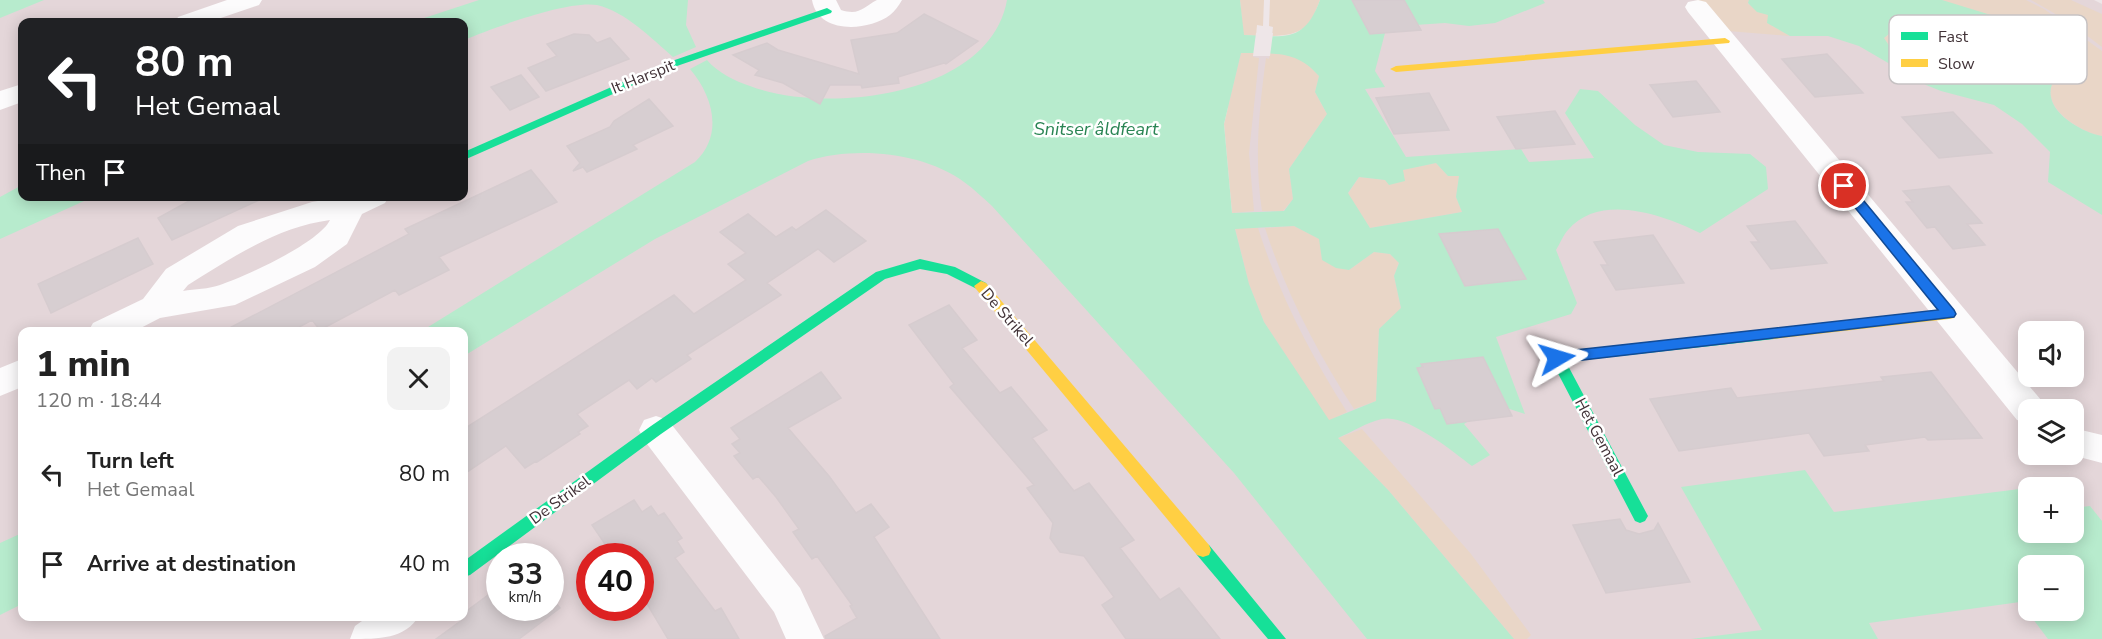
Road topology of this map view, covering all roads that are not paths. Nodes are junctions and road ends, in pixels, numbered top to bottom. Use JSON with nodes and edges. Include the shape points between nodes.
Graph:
{"nodes":[{"id":1,"x":249,"y":0,"type":"edge"},
{"id":2,"x":890,"y":0,"type":"edge"},
{"id":3,"x":825,"y":6,"type":"edge"},
{"id":4,"x":1697,"y":7,"type":"dead end"},
{"id":5,"x":198,"y":18,"type":"edge"},
{"id":6,"x":1725,"y":41,"type":"junction"},
{"id":7,"x":1396,"y":69,"type":"dead end"},
{"id":8,"x":18,"y":94,"type":"edge"},
{"id":9,"x":0,"y":101,"type":"edge"},
{"id":10,"x":468,"y":154,"type":"edge"},
{"id":11,"x":363,"y":202,"type":"edge"},
{"id":12,"x":154,"y":307,"type":"junction"},
{"id":13,"x":1949,"y":314,"type":"junction"},
{"id":14,"x":114,"y":327,"type":"edge"},
{"id":15,"x":18,"y":374,"type":"edge"},
{"id":16,"x":0,"y":383,"type":"edge"},
{"id":17,"x":2020,"y":399,"type":"edge"},
{"id":18,"x":656,"y":430,"type":"junction"},
{"id":19,"x":2084,"y":445,"type":"edge"},
{"id":20,"x":2102,"y":449,"type":"edge"},
{"id":21,"x":1640,"y":516,"type":"dead end"},
{"id":22,"x":468,"y":567,"type":"edge"},
{"id":23,"x":393,"y":621,"type":"edge"},
{"id":24,"x":369,"y":639,"type":"edge"},
{"id":25,"x":805,"y":639,"type":"edge"},
{"id":26,"x":1278,"y":639,"type":"edge"}],
"edges":[{"from":1,"to":5,"type":"street"},
{"from":2,"to":3,"type":"street","name":"It Harspit","via":[[879,14],[860,20],[843,19]]},
{"from":3,"to":10,"type":"street","name":"It Harspit","via":[[670,65]]},
{"from":4,"to":6,"type":"street"},
{"from":6,"to":7,"type":"street"},
{"from":6,"to":13,"type":"street"},
{"from":8,"to":9,"type":"street"},
{"from":11,"to":12,"type":"street","via":[[312,212],[248,234],[177,277]]},
{"from":11,"to":12,"type":"street","via":[[337,236],[304,259],[224,297]]},
{"from":12,"to":14,"type":"street"},
{"from":13,"to":17,"type":"street"},
{"from":13,"to":21,"type":"street","name":"Het Gemaal","via":[[1557,358]]},
{"from":15,"to":16,"type":"street"},
{"from":18,"to":22,"type":"street","name":"De Strikel"},
{"from":18,"to":25,"type":"street","via":[[787,600]]},
{"from":18,"to":26,"type":"street","name":"De Strikel","via":[[881,275],[920,264],[950,270],[981,286]]},
{"from":19,"to":20,"type":"street"},
{"from":23,"to":24,"type":"street"}]}
